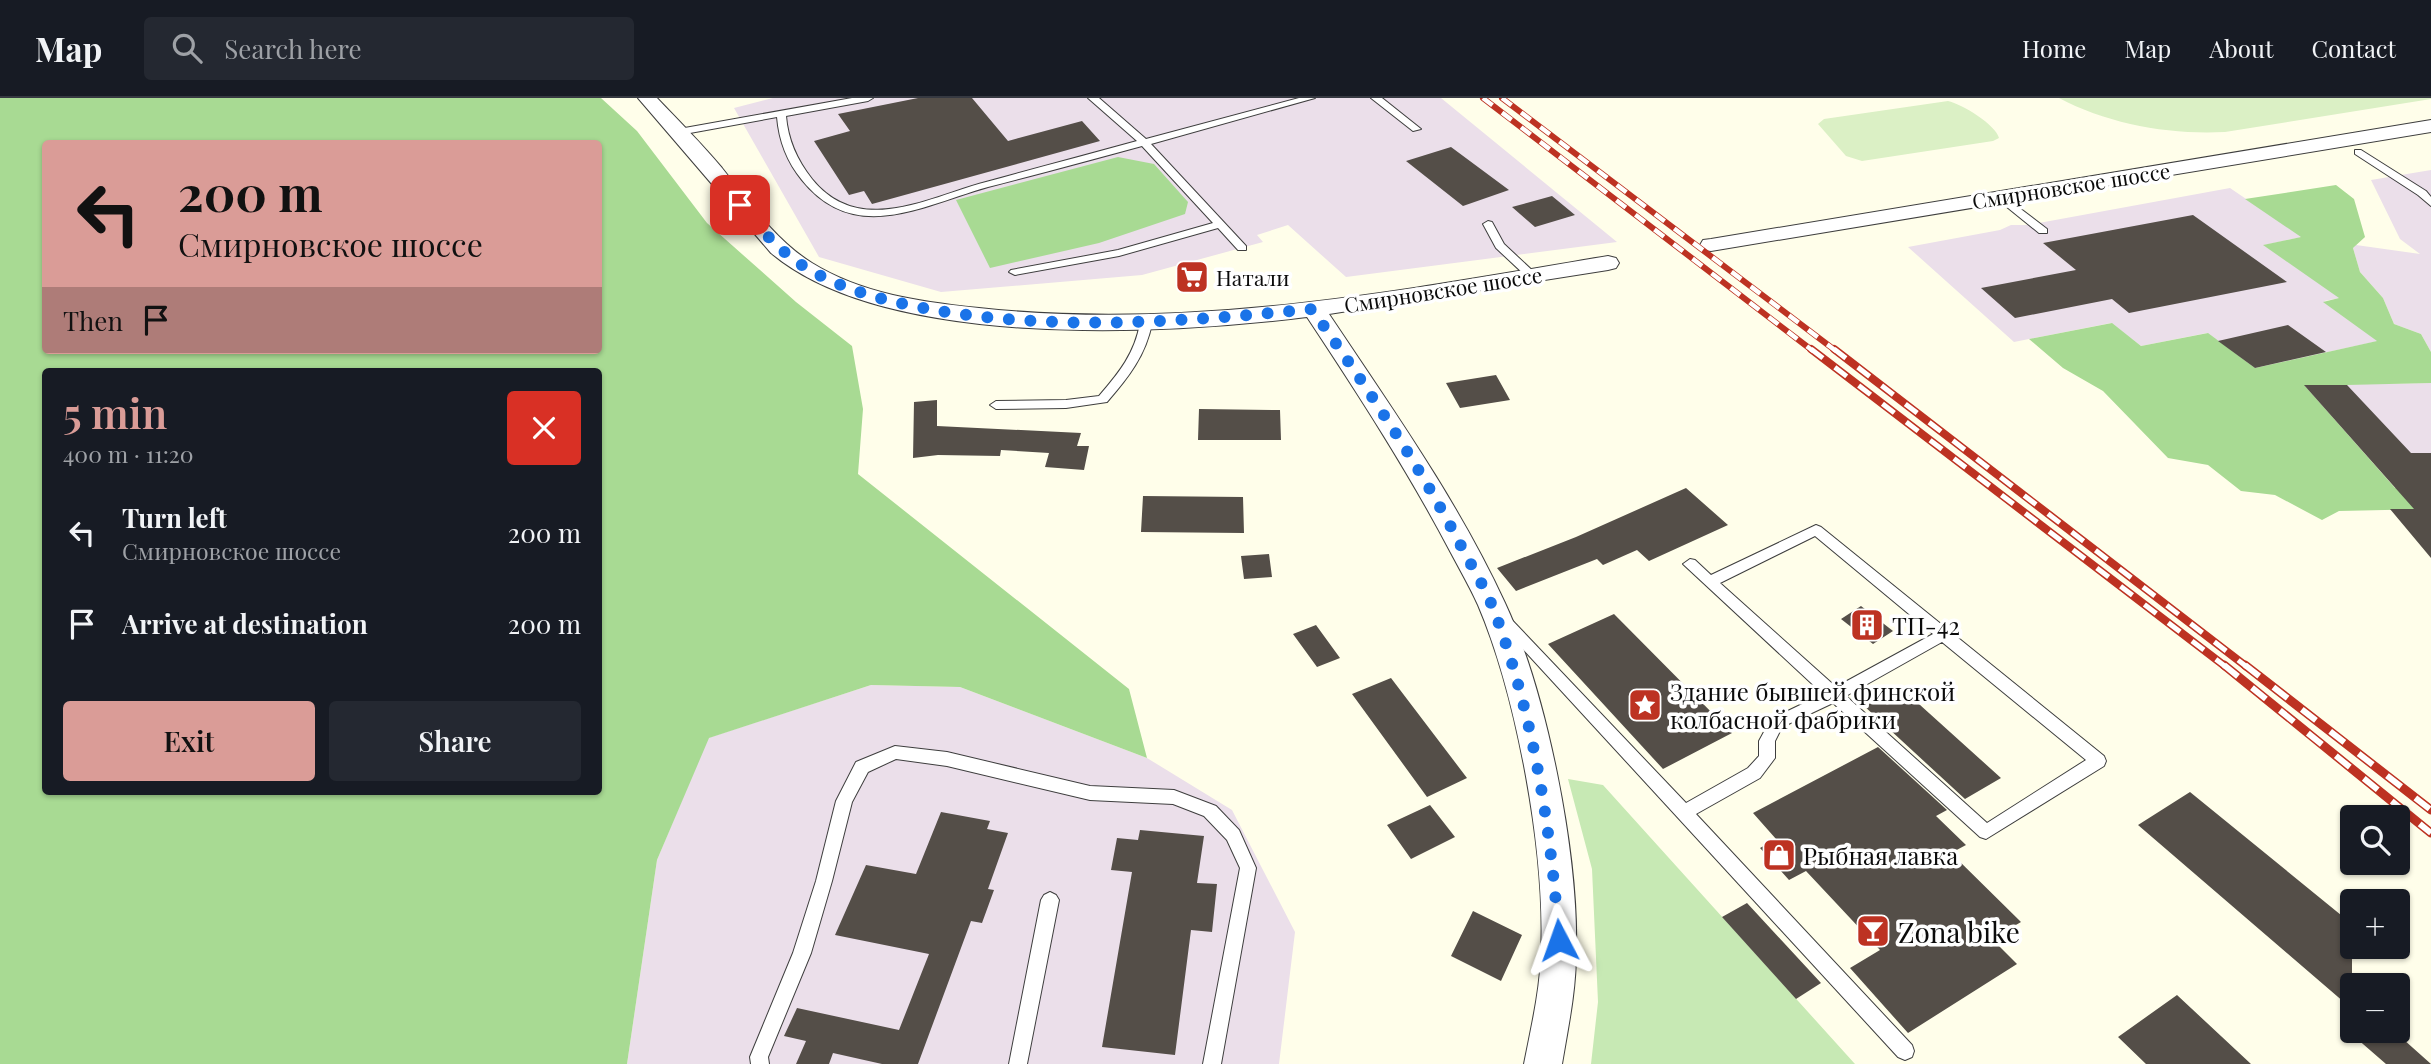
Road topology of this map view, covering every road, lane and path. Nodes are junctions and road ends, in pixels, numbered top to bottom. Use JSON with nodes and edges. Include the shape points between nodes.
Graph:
{"nodes":[{"id":1,"x":647,"y":98,"type":"edge"},
{"id":2,"x":868,"y":98,"type":"edge"},
{"id":3,"x":1093,"y":98,"type":"edge"},
{"id":4,"x":1310,"y":98,"type":"edge"},
{"id":5,"x":1376,"y":98,"type":"edge"},
{"id":6,"x":781,"y":112,"type":"junction"},
{"id":7,"x":2431,"y":126,"type":"edge"},
{"id":8,"x":1416,"y":129,"type":"dead end"},
{"id":9,"x":679,"y":132,"type":"junction"},
{"id":10,"x":1143,"y":141,"type":"junction"},
{"id":11,"x":2358,"y":152,"type":"dead end"},
{"id":12,"x":2001,"y":197,"type":"junction"},
{"id":13,"x":2431,"y":203,"type":"edge"},
{"id":14,"x":1220,"y":224,"type":"junction"},
{"id":15,"x":1488,"y":224,"type":"dead end"},
{"id":16,"x":2043,"y":231,"type":"dead end"},
{"id":17,"x":1711,"y":245,"type":"dead end"},
{"id":18,"x":1242,"y":248,"type":"dead end"},
{"id":19,"x":1608,"y":263,"type":"dead end"},
{"id":20,"x":1015,"y":272,"type":"dead end"},
{"id":21,"x":1531,"y":275,"type":"junction"},
{"id":22,"x":1312,"y":309,"type":"junction"},
{"id":23,"x":1146,"y":323,"type":"junction"},
{"id":24,"x":996,"y":405,"type":"dead end"},
{"id":25,"x":1690,"y":564,"type":"dead end"},
{"id":26,"x":1710,"y":582,"type":"junction"},
{"id":27,"x":1495,"y":611,"type":"junction"},
{"id":28,"x":1944,"y":634,"type":"junction"},
{"id":29,"x":1835,"y":695,"type":"junction"},
{"id":30,"x":1684,"y":813,"type":"junction"},
{"id":31,"x":1049,"y":900,"type":"dead end"},
{"id":32,"x":1905,"y":1051,"type":"dead end"},
{"id":33,"x":760,"y":1064,"type":"edge"},
{"id":34,"x":1018,"y":1064,"type":"edge"},
{"id":35,"x":1212,"y":1064,"type":"edge"},
{"id":36,"x":1543,"y":1064,"type":"edge"}],
"edges":[{"from":1,"to":9,"type":"street","name":"Смирновское шоссе"},
{"from":2,"to":6,"type":"lane"},
{"from":3,"to":10,"type":"lane"},
{"from":4,"to":10,"type":"lane"},
{"from":5,"to":8,"type":"lane"},
{"from":6,"to":9,"type":"lane"},
{"from":6,"to":10,"type":"lane","via":[[788,151],[807,181],[830,205],[853,214],[891,213],[931,204]]},
{"from":7,"to":12,"type":"street","name":"Смирновское шоссе"},
{"from":9,"to":23,"type":"street","name":"Смирновское шоссе","via":[[785,253],[839,285],[879,298],[986,318]]},
{"from":10,"to":14,"type":"lane"},
{"from":11,"to":13,"type":"lane"},
{"from":12,"to":16,"type":"lane"},
{"from":12,"to":17,"type":"street","name":"Смирновское шоссе"},
{"from":14,"to":18,"type":"lane"},
{"from":14,"to":20,"type":"lane","via":[[1119,253]]},
{"from":15,"to":21,"type":"lane","via":[[1500,246]]},
{"from":19,"to":21,"type":"street","name":"Смирновское шоссе"},
{"from":21,"to":22,"type":"street","name":"Смирновское шоссе","via":[[1394,300]]},
{"from":22,"to":23,"type":"street","name":"Смирновское шоссе"},
{"from":22,"to":27,"type":"street","via":[[1401,439]]},
{"from":23,"to":24,"type":"lane","via":[[1144,342],[1131,367],[1103,399]]},
{"from":25,"to":26,"type":"lane"},
{"from":26,"to":28,"type":"lane","via":[[1816,530]]},
{"from":26,"to":29,"type":"lane"},
{"from":27,"to":30,"type":"lane"},
{"from":27,"to":36,"type":"street","via":[[1536,761],[1554,871],[1559,940]]},
{"from":28,"to":29,"type":"lane"},
{"from":28,"to":29,"type":"lane","via":[[2098,761],[1986,832]]},
{"from":29,"to":30,"type":"lane","via":[[1776,723],[1767,758],[1754,773]]},
{"from":30,"to":32,"type":"lane"},
{"from":31,"to":34,"type":"lane"},
{"from":33,"to":35,"type":"lane","via":[[802,953],[844,801],[862,768],[895,752],[1090,793],[1174,797],[1210,811],[1233,835],[1248,868]]}]}
